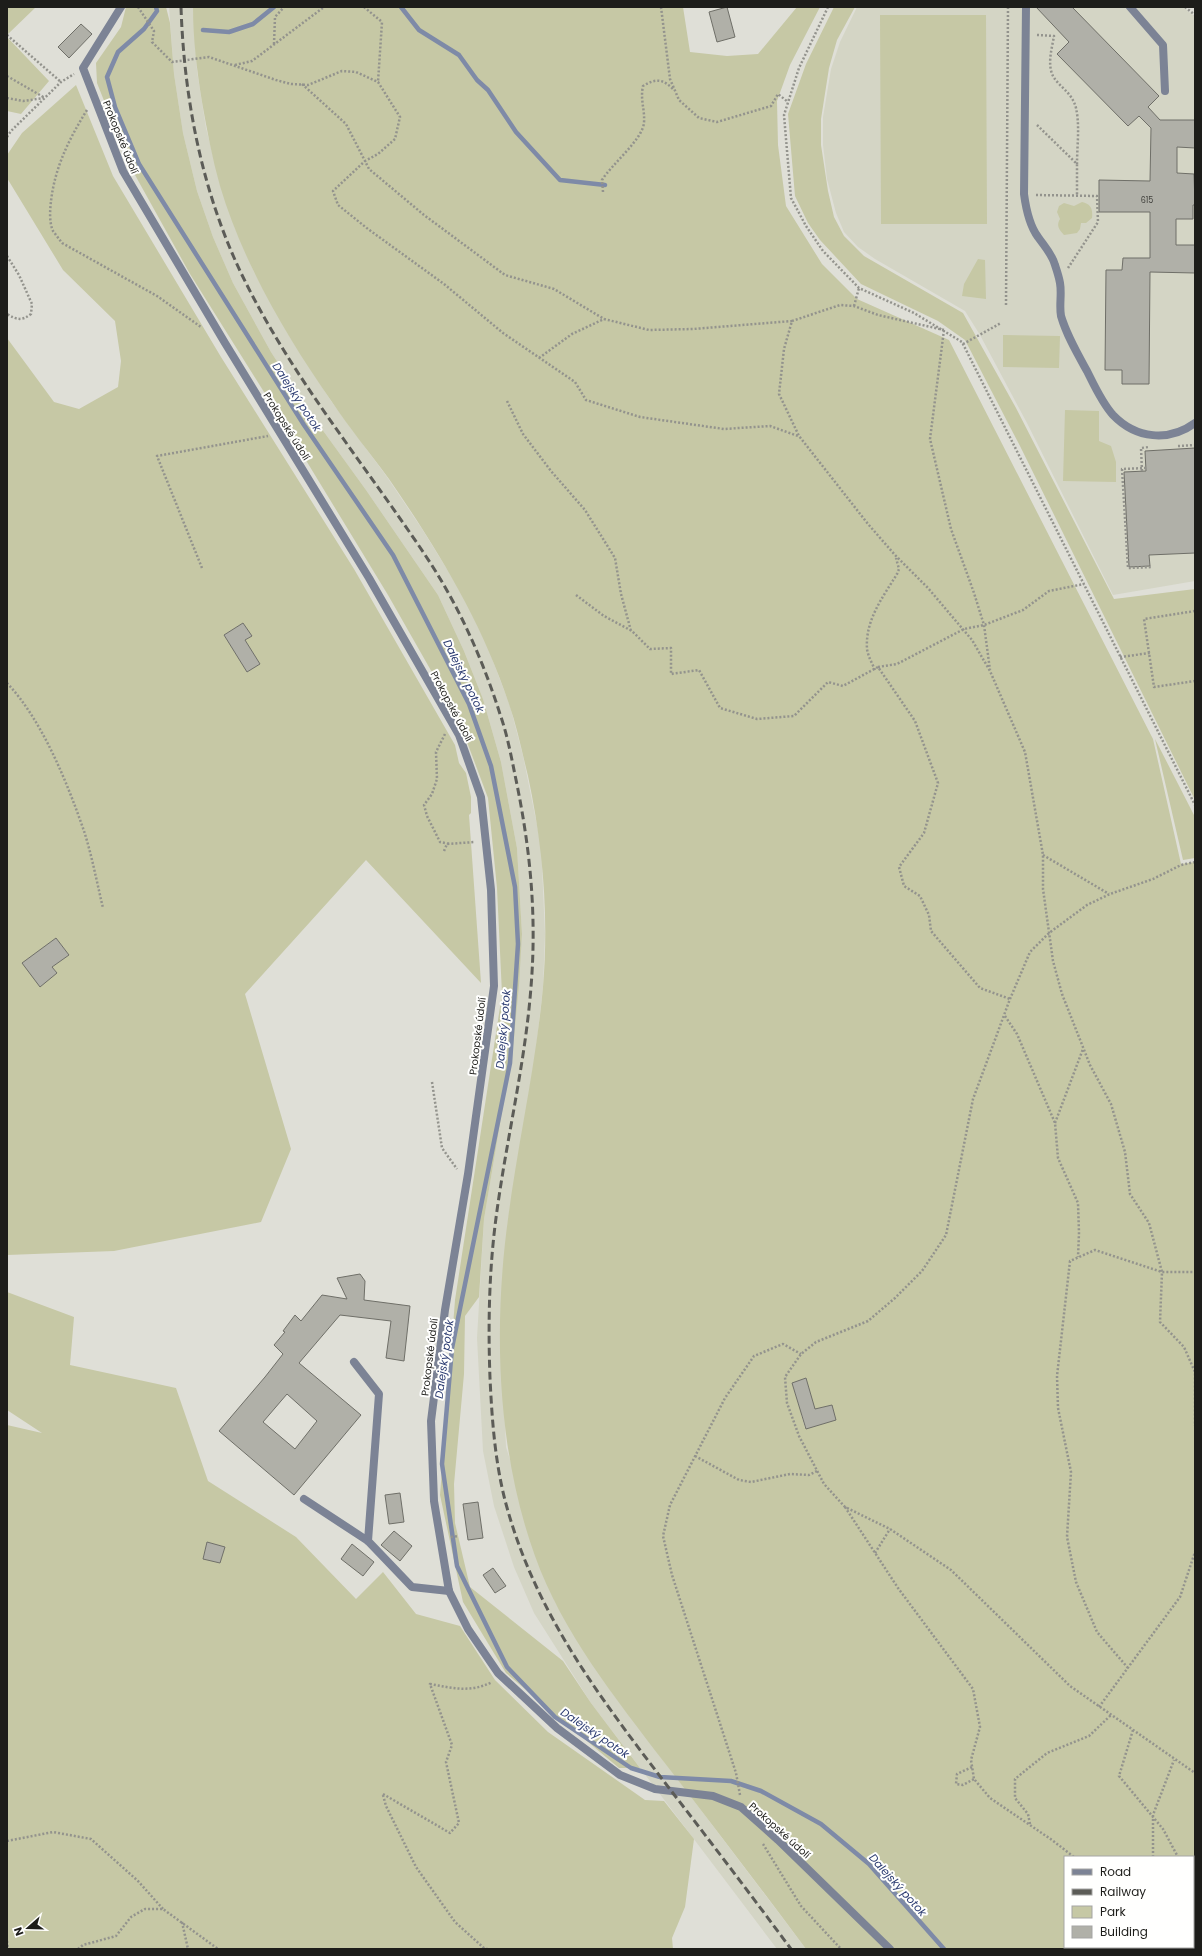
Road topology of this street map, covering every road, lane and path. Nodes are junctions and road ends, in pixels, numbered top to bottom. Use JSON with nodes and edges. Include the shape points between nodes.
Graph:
{"nodes":[{"id":1,"x":121,"y":7,"type":"edge"},
{"id":2,"x":138,"y":7,"type":"edge"},
{"id":3,"x":284,"y":7,"type":"edge"},
{"id":4,"x":324,"y":7,"type":"edge"},
{"id":5,"x":364,"y":7,"type":"edge"},
{"id":6,"x":661,"y":7,"type":"edge"},
{"id":7,"x":828,"y":7,"type":"edge"},
{"id":8,"x":1008,"y":7,"type":"edge"},
{"id":9,"x":1026,"y":7,"type":"edge"},
{"id":10,"x":1130,"y":7,"type":"edge"},
{"id":11,"x":1185,"y":7,"type":"edge"},
{"id":12,"x":1195,"y":15,"type":"edge"},
{"id":13,"x":1026,"y":34,"type":"junction"},
{"id":14,"x":7,"y":35,"type":"edge"},
{"id":15,"x":274,"y":44,"type":"junction"},
{"id":16,"x":234,"y":65,"type":"junction"},
{"id":17,"x":83,"y":68,"type":"junction"},
{"id":18,"x":7,"y":76,"type":"edge"},
{"id":19,"x":61,"y":82,"type":"junction"},
{"id":20,"x":378,"y":82,"type":"junction"},
{"id":21,"x":302,"y":84,"type":"junction"},
{"id":22,"x":675,"y":91,"type":"junction"},
{"id":23,"x":1165,"y":91,"type":"dead end"},
{"id":24,"x":7,"y":98,"type":"edge"},
{"id":25,"x":45,"y":98,"type":"junction"},
{"id":26,"x":788,"y":102,"type":"junction"},
{"id":27,"x":91,"y":103,"type":"dead end"},
{"id":28,"x":1007,"y":113,"type":"junction"},
{"id":29,"x":1024,"y":113,"type":"junction"},
{"id":30,"x":7,"y":137,"type":"edge"},
{"id":31,"x":365,"y":161,"type":"junction"},
{"id":32,"x":1077,"y":164,"type":"junction"},
{"id":33,"x":603,"y":192,"type":"dead end"},
{"id":34,"x":1037,"y":195,"type":"dead end"},
{"id":35,"x":1077,"y":196,"type":"junction"},
{"id":36,"x":7,"y":256,"type":"edge"},
{"id":37,"x":1058,"y":277,"type":"junction"},
{"id":38,"x":859,"y":288,"type":"junction"},
{"id":39,"x":1006,"y":305,"type":"dead end"},
{"id":40,"x":854,"y":306,"type":"junction"},
{"id":41,"x":7,"y":314,"type":"edge"},
{"id":42,"x":604,"y":319,"type":"junction"},
{"id":43,"x":792,"y":321,"type":"junction"},
{"id":44,"x":1001,"y":323,"type":"dead end"},
{"id":45,"x":206,"y":330,"type":"dead end"},
{"id":46,"x":944,"y":330,"type":"junction"},
{"id":47,"x":963,"y":344,"type":"junction"},
{"id":48,"x":539,"y":358,"type":"junction"},
{"id":49,"x":507,"y":401,"type":"dead end"},
{"id":50,"x":1195,"y":423,"type":"edge"},
{"id":51,"x":280,"y":434,"type":"junction"},
{"id":52,"x":799,"y":436,"type":"junction"},
{"id":53,"x":1195,"y":445,"type":"edge"},
{"id":54,"x":1172,"y":446,"type":"dead end"},
{"id":55,"x":1157,"y":447,"type":"dead end"},
{"id":56,"x":1146,"y":468,"type":"dead end"},
{"id":57,"x":1142,"y":470,"type":"junction"},
{"id":58,"x":895,"y":556,"type":"junction"},
{"id":59,"x":1152,"y":567,"type":"dead end"},
{"id":60,"x":202,"y":568,"type":"dead end"},
{"id":61,"x":1084,"y":584,"type":"junction"},
{"id":62,"x":576,"y":595,"type":"dead end"},
{"id":63,"x":1195,"y":611,"type":"edge"},
{"id":64,"x":984,"y":625,"type":"junction"},
{"id":65,"x":964,"y":628,"type":"junction"},
{"id":66,"x":632,"y":632,"type":"junction"},
{"id":67,"x":1149,"y":652,"type":"junction"},
{"id":68,"x":1120,"y":657,"type":"junction"},
{"id":69,"x":878,"y":667,"type":"junction"},
{"id":70,"x":875,"y":670,"type":"junction"},
{"id":71,"x":990,"y":672,"type":"junction"},
{"id":72,"x":1195,"y":681,"type":"edge"},
{"id":73,"x":7,"y":683,"type":"edge"},
{"id":74,"x":451,"y":723,"type":"junction"},
{"id":75,"x":1195,"y":805,"type":"edge"},
{"id":76,"x":486,"y":841,"type":"junction"},
{"id":77,"x":450,"y":844,"type":"junction"},
{"id":78,"x":444,"y":851,"type":"dead end"},
{"id":79,"x":1043,"y":855,"type":"junction"},
{"id":80,"x":1195,"y":862,"type":"edge"},
{"id":81,"x":1110,"y":894,"type":"junction"},
{"id":82,"x":103,"y":908,"type":"dead end"},
{"id":83,"x":1049,"y":933,"type":"junction"},
{"id":84,"x":1010,"y":999,"type":"junction"},
{"id":85,"x":1005,"y":1016,"type":"junction"},
{"id":86,"x":1083,"y":1048,"type":"junction"},
{"id":87,"x":432,"y":1082,"type":"dead end"},
{"id":88,"x":1055,"y":1123,"type":"junction"},
{"id":89,"x":468,"y":1174,"type":"junction"},
{"id":90,"x":1078,"y":1257,"type":"junction"},
{"id":91,"x":1162,"y":1272,"type":"junction"},
{"id":92,"x":1195,"y":1272,"type":"edge"},
{"id":93,"x":801,"y":1354,"type":"junction"},
{"id":94,"x":354,"y":1362,"type":"dead end"},
{"id":95,"x":1195,"y":1426,"type":"edge"},
{"id":96,"x":695,"y":1456,"type":"junction"},
{"id":97,"x":817,"y":1471,"type":"junction"},
{"id":98,"x":304,"y":1499,"type":"dead end"},
{"id":99,"x":845,"y":1507,"type":"junction"},
{"id":100,"x":890,"y":1529,"type":"junction"},
{"id":101,"x":368,"y":1541,"type":"junction"},
{"id":102,"x":1195,"y":1552,"type":"edge"},
{"id":103,"x":875,"y":1553,"type":"junction"},
{"id":104,"x":449,"y":1591,"type":"junction"},
{"id":105,"x":1128,"y":1668,"type":"junction"},
{"id":106,"x":498,"y":1673,"type":"junction"},
{"id":107,"x":1099,"y":1707,"type":"junction"},
{"id":108,"x":1111,"y":1715,"type":"junction"},
{"id":109,"x":1133,"y":1730,"type":"junction"},
{"id":110,"x":1174,"y":1760,"type":"junction"},
{"id":111,"x":972,"y":1767,"type":"junction"},
{"id":112,"x":1195,"y":1773,"type":"edge"},
{"id":113,"x":974,"y":1779,"type":"junction"},
{"id":114,"x":740,"y":1791,"type":"dead end"},
{"id":115,"x":1152,"y":1815,"type":"junction"},
{"id":116,"x":1030,"y":1825,"type":"junction"},
{"id":117,"x":761,"y":1840,"type":"dead end"},
{"id":118,"x":7,"y":1841,"type":"edge"},
{"id":119,"x":1073,"y":1856,"type":"edge"},
{"id":120,"x":1153,"y":1856,"type":"edge"},
{"id":121,"x":1177,"y":1856,"type":"edge"},
{"id":122,"x":163,"y":1909,"type":"junction"},
{"id":123,"x":182,"y":1921,"type":"junction"},
{"id":124,"x":7,"y":1940,"type":"edge"},
{"id":125,"x":8,"y":1949,"type":"edge"},
{"id":126,"x":78,"y":1949,"type":"edge"},
{"id":127,"x":188,"y":1949,"type":"edge"},
{"id":128,"x":218,"y":1949,"type":"edge"},
{"id":129,"x":489,"y":1949,"type":"edge"},
{"id":130,"x":841,"y":1949,"type":"edge"},
{"id":131,"x":890,"y":1949,"type":"edge"}],
"edges":[{"from":1,"to":17,"type":"street"},
{"from":2,"to":16,"type":"path","via":[[154,31],[152,42],[172,62],[209,57]]},
{"from":3,"to":15,"type":"path","via":[[275,17]]},
{"from":4,"to":15,"type":"path"},
{"from":5,"to":20,"type":"path","via":[[382,22]]},
{"from":6,"to":22,"type":"path","via":[[670,79]]},
{"from":7,"to":26,"type":"path","via":[[799,68]]},
{"from":8,"to":28,"type":"path"},
{"from":9,"to":13,"type":"street"},
{"from":10,"to":23,"type":"street","via":[[1163,45]]},
{"from":11,"to":12,"type":"path"},
{"from":13,"to":29,"type":"street"},
{"from":13,"to":32,"type":"path","via":[[1054,36],[1050,64],[1053,76],[1068,91],[1076,108]]},
{"from":14,"to":19,"type":"path"},
{"from":15,"to":16,"type":"path","via":[[252,61]]},
{"from":16,"to":21,"type":"path","via":[[276,80]]},
{"from":17,"to":19,"type":"path"},
{"from":17,"to":51,"type":"street","name":"Prokopské údolí","via":[[123,171]]},
{"from":18,"to":25,"type":"path"},
{"from":19,"to":25,"type":"path"},
{"from":20,"to":21,"type":"path","via":[[356,72],[342,71],[308,85]]},
{"from":20,"to":31,"type":"path","via":[[400,117],[395,139],[378,154]]},
{"from":21,"to":31,"type":"path","via":[[346,124]]},
{"from":22,"to":26,"type":"path","via":[[678,100],[699,118],[717,122],[771,106],[778,94]]},
{"from":22,"to":33,"type":"path","via":[[664,80],[654,80],[643,86],[641,98],[644,123],[639,135],[602,180]]},
{"from":24,"to":25,"type":"path","via":[[23,101]]},
{"from":25,"to":30,"type":"path"},
{"from":26,"to":38,"type":"path","via":[[784,115],[790,198],[824,251]]},
{"from":27,"to":45,"type":"path","via":[[59,162],[53,184],[50,212],[53,230],[62,244],[157,296]]},
{"from":28,"to":29,"type":"path"},
{"from":28,"to":39,"type":"path"},
{"from":29,"to":32,"type":"path"},
{"from":29,"to":37,"type":"street","via":[[1025,204],[1030,221],[1055,264]]},
{"from":31,"to":42,"type":"path","via":[[369,169],[424,215],[505,275],[554,289]]},
{"from":31,"to":48,"type":"path","via":[[333,191],[338,205]]},
{"from":32,"to":35,"type":"path"},
{"from":34,"to":35,"type":"path"},
{"from":35,"to":37,"type":"path","via":[[1097,196],[1098,222],[1070,266]]},
{"from":36,"to":41,"type":"path","via":[[20,276],[32,304],[31,314],[25,318],[17,320]]},
{"from":37,"to":50,"type":"street","via":[[1060,312],[1065,329],[1112,414],[1125,425],[1143,433],[1160,436],[1178,433]]},
{"from":38,"to":40,"type":"path"},
{"from":38,"to":46,"type":"path"},
{"from":40,"to":43,"type":"path","via":[[840,305]]},
{"from":40,"to":46,"type":"path","via":[[878,315]]},
{"from":42,"to":43,"type":"path","via":[[649,330]]},
{"from":42,"to":48,"type":"path","via":[[572,334]]},
{"from":43,"to":52,"type":"path","via":[[784,349],[779,394]]},
{"from":44,"to":47,"type":"path"},
{"from":46,"to":47,"type":"path"},
{"from":46,"to":64,"type":"path","via":[[930,440],[951,528]]},
{"from":47,"to":61,"type":"path"},
{"from":48,"to":52,"type":"path","via":[[575,382],[586,400],[640,417],[724,429],[770,426]]},
{"from":49,"to":66,"type":"path","via":[[523,434],[551,472],[585,510],[615,558],[621,594]]},
{"from":51,"to":60,"type":"path","via":[[157,456]]},
{"from":51,"to":74,"type":"street","name":"Prokopské údolí","via":[[369,578]]},
{"from":52,"to":58,"type":"path"},
{"from":53,"to":54,"type":"path"},
{"from":55,"to":57,"type":"path","via":[[1141,447]]},
{"from":56,"to":57,"type":"path"},
{"from":57,"to":59,"type":"path","via":[[1122,469],[1128,568]]},
{"from":58,"to":65,"type":"path"},
{"from":58,"to":70,"type":"path","via":[[899,568],[897,574],[873,613],[868,633],[867,650]]},
{"from":61,"to":64,"type":"path","via":[[1049,591],[1023,610]]},
{"from":61,"to":68,"type":"path"},
{"from":62,"to":66,"type":"path","via":[[604,616]]},
{"from":63,"to":67,"type":"path","via":[[1144,619]]},
{"from":64,"to":65,"type":"path"},
{"from":64,"to":71,"type":"path"},
{"from":65,"to":69,"type":"path","via":[[897,664]]},
{"from":65,"to":71,"type":"path"},
{"from":66,"to":70,"type":"path","via":[[650,649],[670,648],[671,674],[699,670],[720,708],[757,719],[794,716],[828,682],[844,686]]},
{"from":67,"to":68,"type":"path"},
{"from":67,"to":72,"type":"path","via":[[1154,687]]},
{"from":68,"to":75,"type":"path"},
{"from":69,"to":70,"type":"path"},
{"from":69,"to":84,"type":"path","via":[[915,721],[938,783],[924,833],[900,867],[904,886],[920,896],[929,915],[931,931],[980,988]]},
{"from":71,"to":79,"type":"path","via":[[1025,752]]},
{"from":73,"to":82,"type":"path","via":[[17,693],[48,744],[84,832]]},
{"from":74,"to":76,"type":"street","name":"Prokopské údolí","via":[[459,735],[481,797]]},
{"from":74,"to":77,"type":"path","via":[[436,752],[437,779],[432,794],[424,805],[440,842]]},
{"from":76,"to":77,"type":"path"},
{"from":76,"to":89,"type":"street","name":"Prokopské údolí","via":[[491,890],[494,986]]},
{"from":77,"to":78,"type":"path","via":[[447,844]]},
{"from":79,"to":81,"type":"path"},
{"from":79,"to":83,"type":"path","via":[[1043,889]]},
{"from":80,"to":81,"type":"path","via":[[1181,865],[1153,879]]},
{"from":81,"to":83,"type":"path","via":[[1087,905]]},
{"from":83,"to":84,"type":"path","via":[[1030,952]]},
{"from":83,"to":86,"type":"path","via":[[1062,994]]},
{"from":84,"to":85,"type":"path"},
{"from":85,"to":88,"type":"path","via":[[1017,1034]]},
{"from":85,"to":93,"type":"path","via":[[972,1099],[946,1235],[922,1271],[868,1322],[816,1342]]},
{"from":86,"to":88,"type":"path"},
{"from":86,"to":91,"type":"path","via":[[1111,1104],[1125,1152],[1130,1194],[1149,1223]]},
{"from":87,"to":89,"type":"path","via":[[442,1148],[455,1168]]},
{"from":88,"to":90,"type":"path","via":[[1058,1158],[1078,1203]]},
{"from":89,"to":104,"type":"street","name":"Prokopské údolí","via":[[445,1310],[431,1421],[434,1501]]},
{"from":90,"to":91,"type":"path","via":[[1095,1250]]},
{"from":90,"to":105,"type":"path","via":[[1070,1261],[1057,1376],[1058,1408],[1072,1472],[1067,1537],[1076,1582],[1097,1632]]},
{"from":91,"to":92,"type":"path"},
{"from":91,"to":95,"type":"path","via":[[1160,1322],[1184,1347],[1195,1372]]},
{"from":93,"to":96,"type":"path","via":[[783,1344],[754,1356],[725,1398]]},
{"from":93,"to":97,"type":"path","via":[[785,1377],[787,1403],[799,1436]]},
{"from":94,"to":101,"type":"street","via":[[379,1394]]},
{"from":96,"to":97,"type":"path","via":[[739,1480],[751,1482],[790,1474],[809,1475]]},
{"from":96,"to":114,"type":"path","via":[[670,1505],[663,1536],[672,1575]]},
{"from":97,"to":99,"type":"path","via":[[824,1484]]},
{"from":98,"to":101,"type":"street"},
{"from":99,"to":100,"type":"path"},
{"from":99,"to":103,"type":"path"},
{"from":100,"to":103,"type":"path"},
{"from":100,"to":107,"type":"path","via":[[951,1570],[1070,1686]]},
{"from":101,"to":104,"type":"street","via":[[412,1587]]},
{"from":102,"to":105,"type":"path","via":[[1180,1597]]},
{"from":103,"to":111,"type":"path","via":[[973,1689],[980,1727],[971,1760]]},
{"from":104,"to":106,"type":"street","name":"Prokopské údolí","via":[[468,1629]]},
{"from":105,"to":107,"type":"path"},
{"from":106,"to":129,"type":"path","via":[[492,1682],[482,1687],[464,1690],[430,1684],[452,1746],[446,1762],[459,1823],[450,1833],[383,1794],[386,1806],[416,1867],[455,1922],[485,1949]]},
{"from":106,"to":131,"type":"street","name":"Prokopské údolí","via":[[557,1728],[620,1775],[655,1789],[713,1796],[741,1807]]},
{"from":107,"to":108,"type":"path"},
{"from":108,"to":109,"type":"path"},
{"from":108,"to":116,"type":"path","via":[[1089,1736],[1047,1753],[1015,1779],[1015,1798],[1028,1814]]},
{"from":109,"to":110,"type":"path"},
{"from":109,"to":115,"type":"path","via":[[1118,1776]]},
{"from":110,"to":112,"type":"path"},
{"from":110,"to":115,"type":"path"},
{"from":111,"to":113,"type":"path"},
{"from":111,"to":113,"type":"path","via":[[957,1774],[956,1784],[963,1786]]},
{"from":113,"to":116,"type":"path","via":[[990,1798]]},
{"from":115,"to":120,"type":"path"},
{"from":115,"to":121,"type":"path"},
{"from":116,"to":119,"type":"path"},
{"from":117,"to":130,"type":"path","via":[[801,1906]]},
{"from":118,"to":122,"type":"path","via":[[54,1832],[91,1839],[138,1881]]},
{"from":122,"to":123,"type":"path"},
{"from":122,"to":126,"type":"path","via":[[145,1909],[131,1917],[116,1936],[83,1945]]},
{"from":123,"to":127,"type":"path"},
{"from":123,"to":128,"type":"path"},
{"from":124,"to":125,"type":"path"}]}
